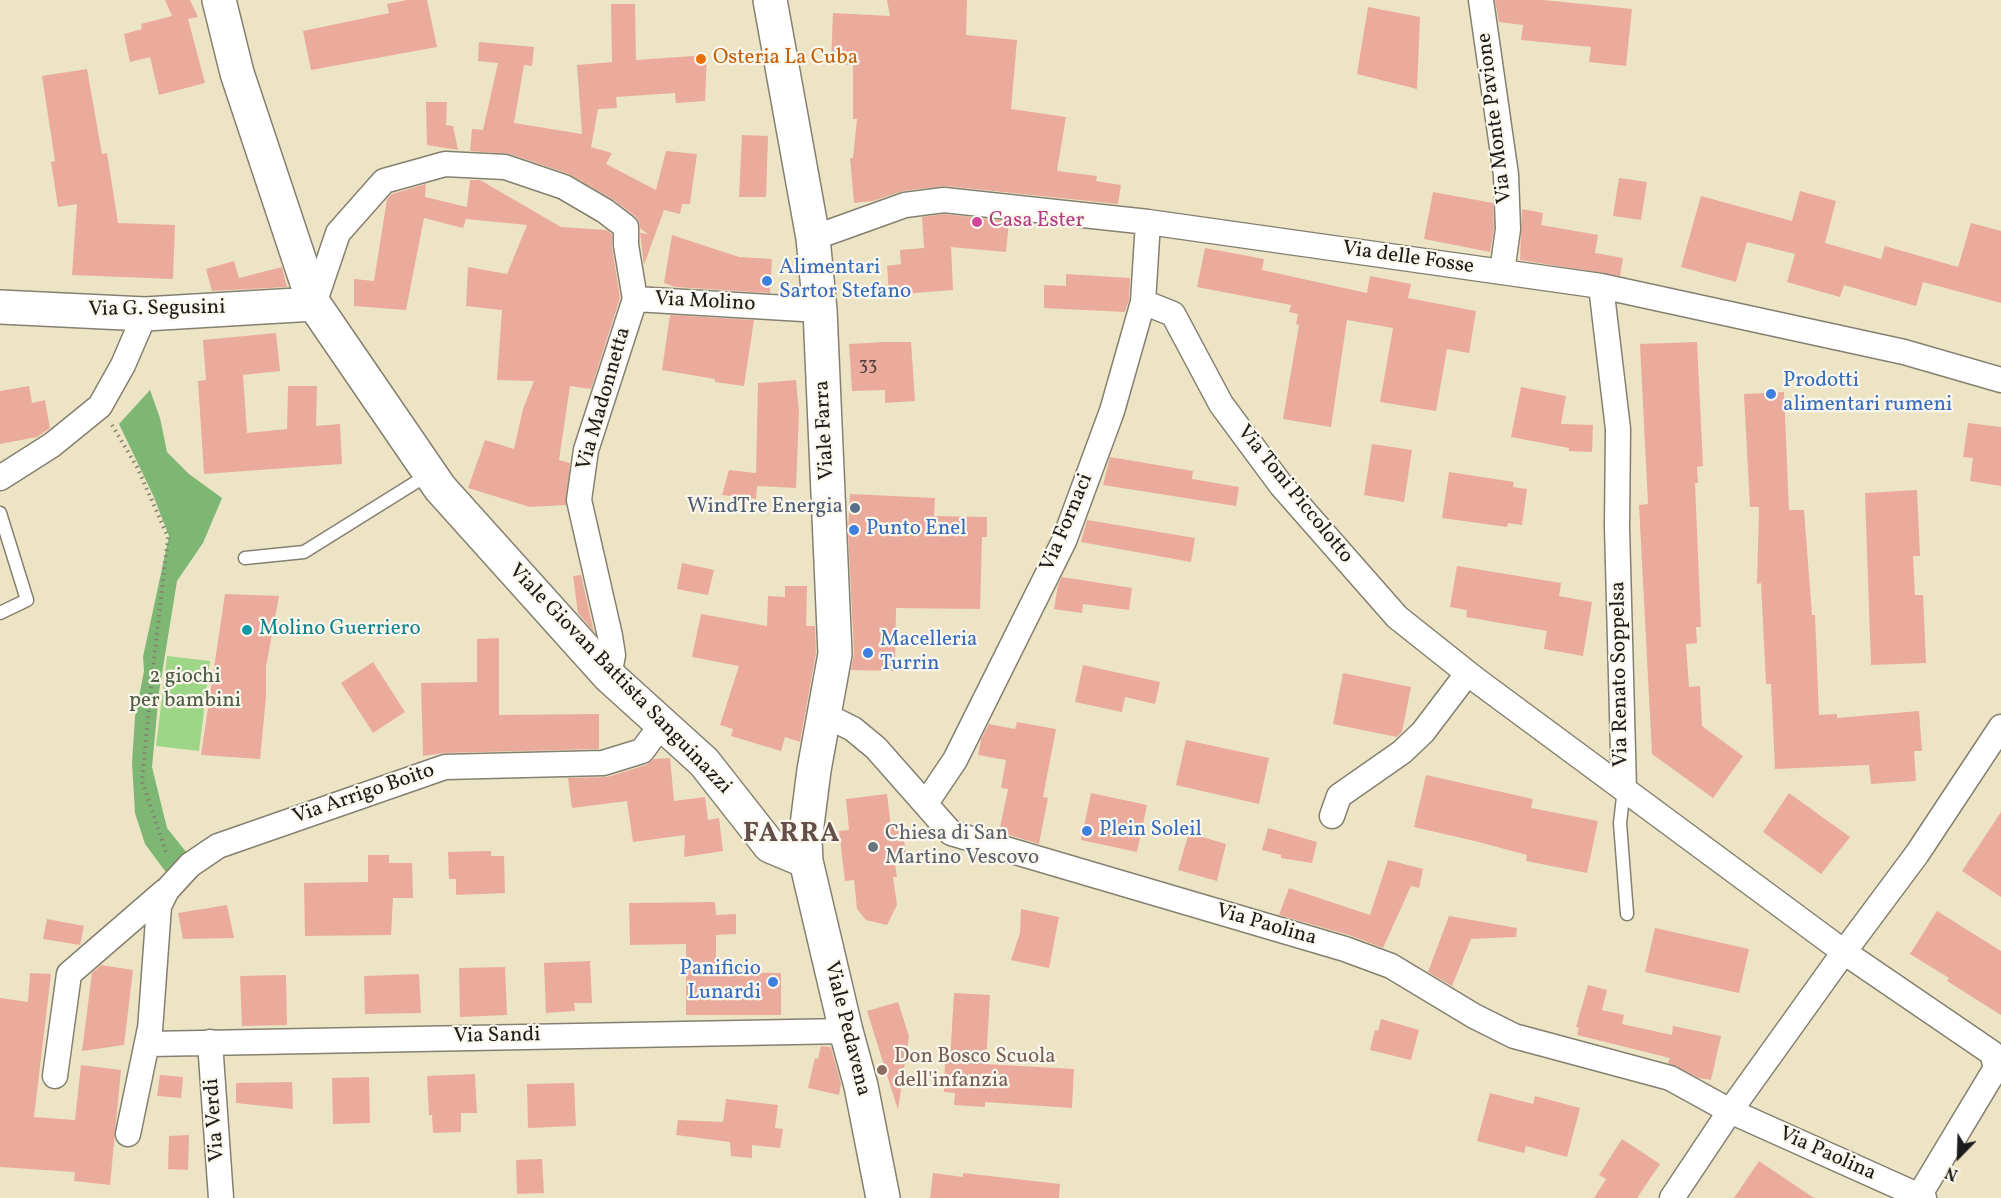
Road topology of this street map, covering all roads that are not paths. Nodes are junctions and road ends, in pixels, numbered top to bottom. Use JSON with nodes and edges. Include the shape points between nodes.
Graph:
{"nodes":[{"id":1,"x":219,"y":0,"type":"edge"},
{"id":2,"x":770,"y":0,"type":"edge"},
{"id":3,"x":1482,"y":0,"type":"edge"},
{"id":4,"x":1148,"y":222,"type":"junction"},
{"id":5,"x":813,"y":238,"type":"junction"},
{"id":6,"x":1502,"y":272,"type":"junction"},
{"id":7,"x":1601,"y":286,"type":"junction"},
{"id":8,"x":634,"y":300,"type":"junction"},
{"id":9,"x":1143,"y":302,"type":"junction"},
{"id":10,"x":314,"y":304,"type":"junction"},
{"id":11,"x":0,"y":307,"type":"edge"},
{"id":12,"x":820,"y":310,"type":"junction"},
{"id":13,"x":145,"y":314,"type":"junction"},
{"id":14,"x":2001,"y":380,"type":"edge"},
{"id":15,"x":430,"y":474,"type":"junction"},
{"id":16,"x":0,"y":478,"type":"edge"},
{"id":17,"x":0,"y":513,"type":"edge"},
{"id":18,"x":245,"y":558,"type":"dead end"},
{"id":19,"x":0,"y":613,"type":"edge"},
{"id":20,"x":1467,"y":674,"type":"junction"},
{"id":21,"x":609,"y":676,"type":"junction"},
{"id":22,"x":825,"y":715,"type":"junction"},
{"id":23,"x":662,"y":724,"type":"junction"},
{"id":24,"x":2001,"y":727,"type":"edge"},
{"id":25,"x":1624,"y":789,"type":"junction"},
{"id":26,"x":926,"y":803,"type":"junction"},
{"id":27,"x":1332,"y":816,"type":"dead end"},
{"id":28,"x":806,"y":861,"type":"junction"},
{"id":29,"x":176,"y":881,"type":"junction"},
{"id":30,"x":1627,"y":915,"type":"dead end"},
{"id":31,"x":1844,"y":952,"type":"junction"},
{"id":32,"x":846,"y":1031,"type":"junction"},
{"id":33,"x":149,"y":1036,"type":"junction"},
{"id":34,"x":210,"y":1042,"type":"junction"},
{"id":35,"x":55,"y":1076,"type":"dead end"},
{"id":36,"x":1730,"y":1111,"type":"junction"},
{"id":37,"x":128,"y":1134,"type":"dead end"},
{"id":38,"x":1922,"y":1197,"type":"edge"},
{"id":39,"x":221,"y":1198,"type":"edge"},
{"id":40,"x":882,"y":1198,"type":"edge"},
{"id":41,"x":1672,"y":1198,"type":"edge"}],
"edges":[{"from":1,"to":10,"type":"street","name":"Viale Giovan Battista Sanguinazzi","via":[[237,73]]},
{"from":2,"to":5,"type":"street","name":"Viale Farra"},
{"from":3,"to":6,"type":"street","name":"Via Monte Pavione","via":[[1506,175],[1508,230]]},
{"from":4,"to":5,"type":"street","name":"Via delle Fosse","via":[[944,200],[905,205]]},
{"from":4,"to":6,"type":"street","name":"Via delle Fosse"},
{"from":4,"to":9,"type":"street","name":"Via Fornaci"},
{"from":5,"to":12,"type":"street","name":"Viale Farra"},
{"from":6,"to":7,"type":"street","name":"Via delle Fosse"},
{"from":7,"to":14,"type":"street","name":"Via delle Fosse","via":[[1904,352]]},
{"from":7,"to":25,"type":"street","name":"Via Renato Soppelsa","via":[[1618,429]]},
{"from":8,"to":10,"type":"street","name":"Via Molino","via":[[626,227],[605,211],[564,187],[505,167],[445,164],[384,181],[338,233]]},
{"from":8,"to":12,"type":"street","name":"Via Molino"},
{"from":8,"to":21,"type":"street","name":"Via Madonnetta","via":[[586,450],[579,500],[610,636],[613,656]]},
{"from":9,"to":20,"type":"street","name":"Via Toni Piccolotto","via":[[1173,314],[1221,404],[1288,494],[1397,617]]},
{"from":9,"to":26,"type":"street","name":"Via Fornaci","via":[[1112,411],[1064,541],[955,760]]},
{"from":10,"to":13,"type":"street","name":"Via G. Segusini"},
{"from":10,"to":15,"type":"street","name":"Viale Giovan Battista Sanguinazzi"},
{"from":11,"to":13,"type":"street","name":"Via G. Segusini"},
{"from":12,"to":22,"type":"street","name":"Viale Farra","via":[[836,654]]},
{"from":13,"to":16,"type":"street","via":[[100,406],[52,445]]},
{"from":15,"to":18,"type":"lane","via":[[304,552]]},
{"from":15,"to":21,"type":"street","name":"Viale Giovan Battista Sanguinazzi"},
{"from":17,"to":19,"type":"lane","via":[[27,600]]},
{"from":20,"to":25,"type":"street","name":"Via Toni Piccolotto"},
{"from":20,"to":27,"type":"street","via":[[1424,732],[1340,796]]},
{"from":21,"to":23,"type":"street","name":"Viale Giovan Battista Sanguinazzi"},
{"from":22,"to":26,"type":"street","name":"Via Paolina","via":[[854,729],[876,748]]},
{"from":22,"to":28,"type":"street","name":"Viale Farra","via":[[811,793]]},
{"from":23,"to":28,"type":"street","name":"Viale Giovan Battista Sanguinazzi","via":[[704,762],[770,846]]},
{"from":23,"to":29,"type":"street","name":"Via Arrigo Boito","via":[[642,751],[603,763],[445,767],[218,846],[190,865]]},
{"from":24,"to":31,"type":"street","via":[[1917,854]]},
{"from":25,"to":30,"type":"lane","via":[[1620,823]]},
{"from":25,"to":31,"type":"street","name":"Via Renato Soppelsa"},
{"from":26,"to":36,"type":"street","name":"Via Paolina","via":[[951,833],[1345,949],[1390,966],[1514,1036],[1670,1078]]},
{"from":28,"to":32,"type":"street","name":"Viale Pedavena"},
{"from":29,"to":33,"type":"street","name":"Via Arrigo Boito","via":[[159,906]]},
{"from":29,"to":35,"type":"street","name":"Via Arrigo Boito","via":[[69,974]]},
{"from":31,"to":36,"type":"street"},
{"from":31,"to":38,"type":"street","name":"Via Renato Soppelsa","via":[[1992,1053],[1996,1068]]},
{"from":32,"to":34,"type":"street","name":"Via Sandi"},
{"from":32,"to":40,"type":"street","name":"Viale Pedavena","via":[[861,1086]]},
{"from":33,"to":34,"type":"street","name":"Via Sandi"},
{"from":33,"to":37,"type":"street","name":"Via Arrigo Boito"},
{"from":34,"to":39,"type":"street","name":"Via Verdi"},
{"from":36,"to":38,"type":"street","name":"Via Paolina"},
{"from":36,"to":41,"type":"street"}]}
